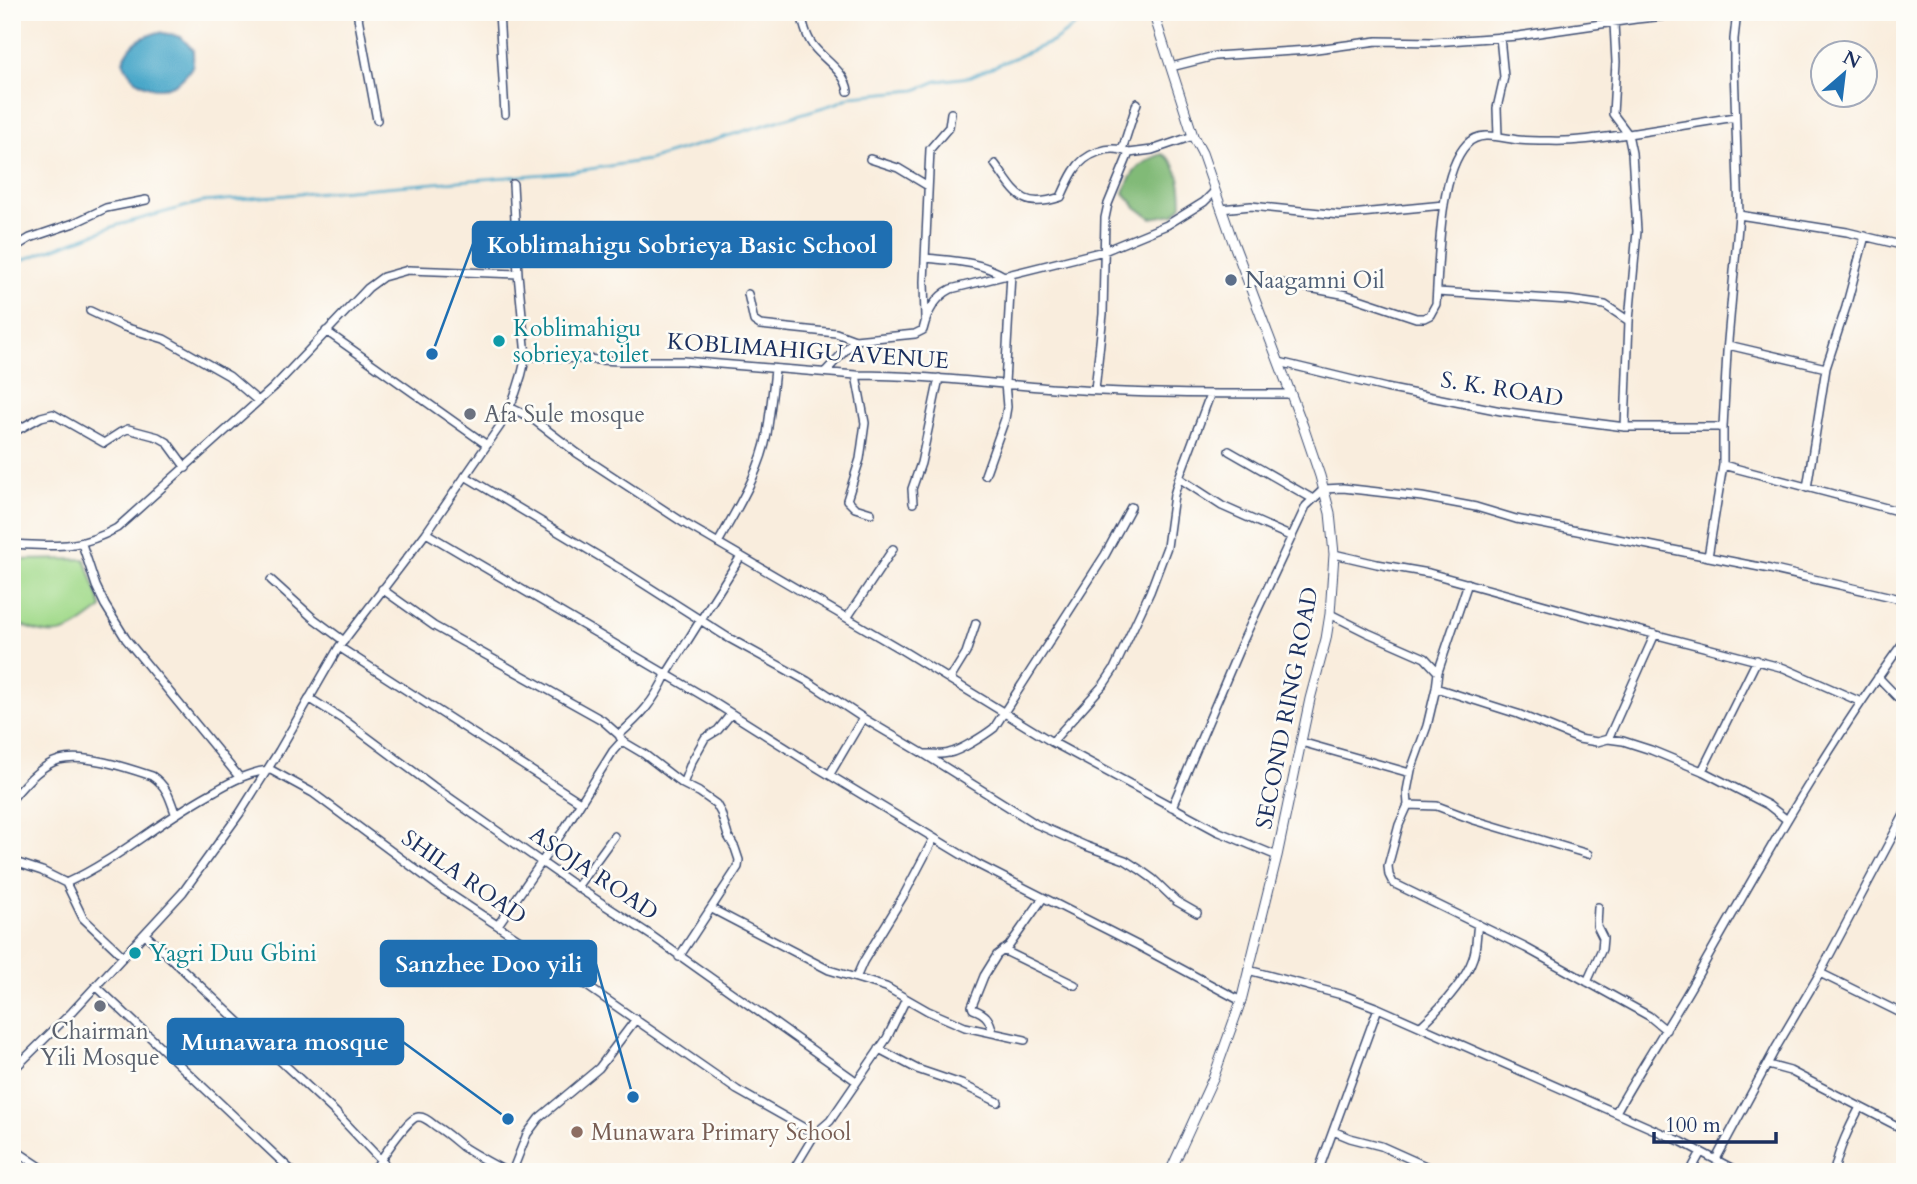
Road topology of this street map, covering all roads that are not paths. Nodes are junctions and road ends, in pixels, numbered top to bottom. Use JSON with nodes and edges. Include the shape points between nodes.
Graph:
{"nodes":[{"id":1,"x":356,"y":12,"type":"edge"},
{"id":2,"x":499,"y":12,"type":"edge"},
{"id":3,"x":801,"y":12,"type":"edge"},
{"id":4,"x":1153,"y":12,"type":"edge"},
{"id":5,"x":1704,"y":12,"type":"edge"},
{"id":6,"x":1737,"y":12,"type":"edge"},
{"id":7,"x":1636,"y":16,"type":"edge"},
{"id":8,"x":1614,"y":23,"type":"junction"},
{"id":9,"x":1500,"y":37,"type":"junction"},
{"id":10,"x":1171,"y":67,"type":"junction"},
{"id":11,"x":848,"y":91,"type":"dead end"},
{"id":12,"x":1137,"y":103,"type":"dead end"},
{"id":13,"x":951,"y":113,"type":"dead end"},
{"id":14,"x":505,"y":114,"type":"dead end"},
{"id":15,"x":1735,"y":117,"type":"junction"},
{"id":16,"x":377,"y":120,"type":"dead end"},
{"id":17,"x":1628,"y":134,"type":"junction"},
{"id":18,"x":1194,"y":136,"type":"junction"},
{"id":19,"x":1498,"y":136,"type":"junction"},
{"id":20,"x":1126,"y":151,"type":"junction"},
{"id":21,"x":870,"y":159,"type":"dead end"},
{"id":22,"x":995,"y":164,"type":"dead end"},
{"id":23,"x":513,"y":184,"type":"dead end"},
{"id":24,"x":928,"y":186,"type":"junction"},
{"id":25,"x":1215,"y":191,"type":"junction"},
{"id":26,"x":146,"y":200,"type":"dead end"},
{"id":27,"x":1444,"y":205,"type":"junction"},
{"id":28,"x":1221,"y":209,"type":"junction"},
{"id":29,"x":1739,"y":215,"type":"junction"},
{"id":30,"x":1866,"y":236,"type":"junction"},
{"id":31,"x":1905,"y":246,"type":"edge"},
{"id":32,"x":12,"y":249,"type":"edge"},
{"id":33,"x":1104,"y":251,"type":"junction"},
{"id":34,"x":925,"y":258,"type":"junction"},
{"id":35,"x":518,"y":274,"type":"junction"},
{"id":36,"x":1007,"y":275,"type":"junction"},
{"id":37,"x":1249,"y":281,"type":"junction"},
{"id":38,"x":1437,"y":292,"type":"junction"},
{"id":39,"x":748,"y":294,"type":"dead end"},
{"id":40,"x":90,"y":311,"type":"dead end"},
{"id":41,"x":925,"y":321,"type":"junction"},
{"id":42,"x":1629,"y":321,"type":"junction"},
{"id":43,"x":326,"y":331,"type":"junction"},
{"id":44,"x":855,"y":340,"type":"junction"},
{"id":45,"x":1728,"y":345,"type":"junction"},
{"id":46,"x":526,"y":356,"type":"junction"},
{"id":47,"x":1279,"y":362,"type":"junction"},
{"id":48,"x":1826,"y":368,"type":"junction"},
{"id":49,"x":775,"y":369,"type":"junction"},
{"id":50,"x":825,"y":372,"type":"junction"},
{"id":51,"x":856,"y":375,"type":"junction"},
{"id":52,"x":939,"y":378,"type":"junction"},
{"id":53,"x":1005,"y":383,"type":"junction"},
{"id":54,"x":1095,"y":390,"type":"junction"},
{"id":55,"x":1290,"y":394,"type":"junction"},
{"id":56,"x":1210,"y":395,"type":"junction"},
{"id":57,"x":258,"y":401,"type":"junction"},
{"id":58,"x":511,"y":408,"type":"junction"},
{"id":59,"x":1625,"y":427,"type":"junction"},
{"id":60,"x":1723,"y":427,"type":"junction"},
{"id":61,"x":12,"y":433,"type":"edge"},
{"id":62,"x":486,"y":445,"type":"junction"},
{"id":63,"x":1229,"y":451,"type":"dead end"},
{"id":64,"x":1723,"y":465,"type":"junction"},
{"id":65,"x":186,"y":468,"type":"junction"},
{"id":66,"x":985,"y":475,"type":"dead end"},
{"id":67,"x":466,"y":476,"type":"junction"},
{"id":68,"x":1178,"y":478,"type":"junction"},
{"id":69,"x":1807,"y":488,"type":"junction"},
{"id":70,"x":1324,"y":489,"type":"junction"},
{"id":71,"x":1312,"y":499,"type":"junction"},
{"id":72,"x":913,"y":503,"type":"dead end"},
{"id":73,"x":1131,"y":507,"type":"dead end"},
{"id":74,"x":871,"y":513,"type":"dead end"},
{"id":75,"x":1905,"y":513,"type":"edge"},
{"id":76,"x":426,"y":533,"type":"junction"},
{"id":77,"x":1292,"y":537,"type":"junction"},
{"id":78,"x":718,"y":543,"type":"junction"},
{"id":79,"x":12,"y":544,"type":"edge"},
{"id":80,"x":82,"y":544,"type":"junction"},
{"id":81,"x":893,"y":550,"type":"dead end"},
{"id":82,"x":1334,"y":554,"type":"junction"},
{"id":83,"x":741,"y":556,"type":"junction"},
{"id":84,"x":1708,"y":557,"type":"junction"},
{"id":85,"x":271,"y":580,"type":"dead end"},
{"id":86,"x":1468,"y":583,"type":"junction"},
{"id":87,"x":382,"y":589,"type":"junction"},
{"id":88,"x":1905,"y":600,"type":"edge"},
{"id":89,"x":1330,"y":614,"type":"junction"},
{"id":90,"x":847,"y":618,"type":"junction"},
{"id":91,"x":700,"y":621,"type":"junction"},
{"id":92,"x":976,"y":623,"type":"dead end"},
{"id":93,"x":1655,"y":634,"type":"junction"},
{"id":94,"x":1905,"y":640,"type":"edge"},
{"id":95,"x":342,"y":644,"type":"junction"},
{"id":96,"x":1757,"y":660,"type":"junction"},
{"id":97,"x":1438,"y":672,"type":"junction"},
{"id":98,"x":666,"y":675,"type":"junction"},
{"id":99,"x":1878,"y":677,"type":"junction"},
{"id":100,"x":950,"y":679,"type":"junction"},
{"id":101,"x":1436,"y":688,"type":"junction"},
{"id":102,"x":309,"y":698,"type":"junction"},
{"id":103,"x":1861,"y":702,"type":"junction"},
{"id":104,"x":1905,"y":705,"type":"edge"},
{"id":105,"x":1005,"y":713,"type":"junction"},
{"id":106,"x":731,"y":714,"type":"junction"},
{"id":107,"x":863,"y":718,"type":"junction"},
{"id":108,"x":621,"y":738,"type":"junction"},
{"id":109,"x":1608,"y":739,"type":"junction"},
{"id":110,"x":1052,"y":742,"type":"junction"},
{"id":111,"x":1301,"y":742,"type":"junction"},
{"id":112,"x":924,"y":754,"type":"junction"},
{"id":113,"x":266,"y":770,"type":"junction"},
{"id":114,"x":1702,"y":771,"type":"junction"},
{"id":115,"x":830,"y":774,"type":"junction"},
{"id":116,"x":1410,"y":774,"type":"junction"},
{"id":117,"x":240,"y":778,"type":"junction"},
{"id":118,"x":683,"y":784,"type":"junction"},
{"id":119,"x":12,"y":799,"type":"edge"},
{"id":120,"x":580,"y":803,"type":"junction"},
{"id":121,"x":1408,"y":804,"type":"junction"},
{"id":122,"x":1172,"y":807,"type":"junction"},
{"id":123,"x":175,"y":813,"type":"junction"},
{"id":124,"x":1905,"y":813,"type":"edge"},
{"id":125,"x":1787,"y":820,"type":"junction"},
{"id":126,"x":614,"y":836,"type":"dead end"},
{"id":127,"x":934,"y":838,"type":"junction"},
{"id":128,"x":1588,"y":854,"type":"dead end"},
{"id":129,"x":1277,"y":856,"type":"junction"},
{"id":130,"x":12,"y":861,"type":"edge"},
{"id":131,"x":542,"y":861,"type":"junction"},
{"id":132,"x":66,"y":883,"type":"junction"},
{"id":133,"x":577,"y":887,"type":"junction"},
{"id":134,"x":1043,"y":898,"type":"junction"},
{"id":135,"x":1598,"y":907,"type":"dead end"},
{"id":136,"x":712,"y":909,"type":"junction"},
{"id":137,"x":1197,"y":913,"type":"dead end"},
{"id":138,"x":1478,"y":924,"type":"junction"},
{"id":139,"x":498,"y":925,"type":"junction"},
{"id":140,"x":145,"y":934,"type":"junction"},
{"id":141,"x":1003,"y":950,"type":"junction"},
{"id":142,"x":123,"y":956,"type":"junction"},
{"id":143,"x":679,"y":957,"type":"junction"},
{"id":144,"x":1248,"y":970,"type":"junction"},
{"id":145,"x":1820,"y":973,"type":"junction"},
{"id":146,"x":856,"y":978,"type":"junction"},
{"id":147,"x":1587,"y":982,"type":"junction"},
{"id":148,"x":1074,"y":985,"type":"dead end"},
{"id":149,"x":96,"y":986,"type":"junction"},
{"id":150,"x":906,"y":999,"type":"junction"},
{"id":151,"x":1241,"y":1001,"type":"junction"},
{"id":152,"x":1378,"y":1008,"type":"junction"},
{"id":153,"x":1905,"y":1015,"type":"edge"},
{"id":154,"x":636,"y":1019,"type":"junction"},
{"id":155,"x":1421,"y":1026,"type":"junction"},
{"id":156,"x":1666,"y":1030,"type":"junction"},
{"id":157,"x":993,"y":1033,"type":"junction"},
{"id":158,"x":1024,"y":1040,"type":"dead end"},
{"id":159,"x":879,"y":1049,"type":"junction"},
{"id":160,"x":1768,"y":1065,"type":"junction"},
{"id":161,"x":12,"y":1071,"type":"edge"},
{"id":162,"x":856,"y":1081,"type":"junction"},
{"id":163,"x":998,"y":1102,"type":"dead end"},
{"id":164,"x":1860,"y":1107,"type":"junction"},
{"id":165,"x":1616,"y":1112,"type":"junction"},
{"id":166,"x":1905,"y":1130,"type":"edge"},
{"id":167,"x":1333,"y":1131,"type":"junction"},
{"id":168,"x":815,"y":1134,"type":"junction"},
{"id":169,"x":12,"y":1148,"type":"edge"},
{"id":170,"x":1701,"y":1152,"type":"junction"},
{"id":171,"x":1716,"y":1159,"type":"junction"},
{"id":172,"x":380,"y":1161,"type":"junction"},
{"id":173,"x":48,"y":1172,"type":"edge"},
{"id":174,"x":293,"y":1172,"type":"edge"},
{"id":175,"x":373,"y":1172,"type":"edge"},
{"id":176,"x":392,"y":1172,"type":"edge"},
{"id":177,"x":507,"y":1172,"type":"edge"},
{"id":178,"x":512,"y":1172,"type":"edge"},
{"id":179,"x":792,"y":1172,"type":"edge"},
{"id":180,"x":1170,"y":1172,"type":"edge"},
{"id":181,"x":1318,"y":1172,"type":"edge"},
{"id":182,"x":1439,"y":1172,"type":"edge"},
{"id":183,"x":1690,"y":1172,"type":"edge"},
{"id":184,"x":1739,"y":1172,"type":"edge"},
{"id":185,"x":1834,"y":1172,"type":"edge"}],
"edges":[{"from":1,"to":16,"type":"street"},
{"from":2,"to":14,"type":"street"},
{"from":3,"to":11,"type":"street","via":[[813,47],[840,74]]},
{"from":4,"to":10,"type":"street","name":"SECOND RING ROAD"},
{"from":5,"to":7,"type":"street"},
{"from":6,"to":15,"type":"street"},
{"from":7,"to":8,"type":"street"},
{"from":8,"to":9,"type":"street"},
{"from":8,"to":17,"type":"street","via":[[1613,114]]},
{"from":9,"to":10,"type":"street","via":[[1377,41],[1216,56]]},
{"from":9,"to":19,"type":"street","via":[[1504,78],[1497,111]]},
{"from":10,"to":18,"type":"street","name":"SECOND RING ROAD"},
{"from":12,"to":20,"type":"street"},
{"from":13,"to":24,"type":"street","via":[[949,127],[930,149]]},
{"from":15,"to":17,"type":"street"},
{"from":15,"to":29,"type":"street"},
{"from":17,"to":19,"type":"street","via":[[1553,141]]},
{"from":17,"to":42,"type":"street","via":[[1637,231]]},
{"from":18,"to":20,"type":"street","via":[[1152,150]]},
{"from":18,"to":25,"type":"street","name":"SECOND RING ROAD"},
{"from":19,"to":27,"type":"street","via":[[1481,137],[1464,148],[1452,171]]},
{"from":20,"to":22,"type":"street","via":[[1102,150],[1085,158],[1061,197],[1044,203],[1016,193]]},
{"from":20,"to":33,"type":"street","via":[[1108,204]]},
{"from":21,"to":24,"type":"street"},
{"from":23,"to":35,"type":"street"},
{"from":24,"to":34,"type":"street"},
{"from":25,"to":28,"type":"street","name":"SECOND RING ROAD"},
{"from":25,"to":33,"type":"street","via":[[1167,225]]},
{"from":26,"to":32,"type":"street","via":[[106,208]]},
{"from":27,"to":28,"type":"street","via":[[1340,215],[1251,206]]},
{"from":27,"to":38,"type":"street"},
{"from":28,"to":37,"type":"street","name":"SECOND RING ROAD"},
{"from":29,"to":30,"type":"street"},
{"from":29,"to":45,"type":"street"},
{"from":30,"to":31,"type":"street"},
{"from":30,"to":48,"type":"street"},
{"from":33,"to":36,"type":"street"},
{"from":33,"to":54,"type":"street"},
{"from":34,"to":36,"type":"street","via":[[976,263]]},
{"from":34,"to":41,"type":"street"},
{"from":35,"to":43,"type":"street","via":[[398,271],[374,282]]},
{"from":35,"to":46,"type":"street"},
{"from":36,"to":41,"type":"street","via":[[943,293]]},
{"from":36,"to":53,"type":"street"},
{"from":37,"to":38,"type":"street","via":[[1347,295],[1416,318],[1430,316]]},
{"from":37,"to":47,"type":"street","name":"SECOND RING ROAD"},
{"from":38,"to":42,"type":"street","via":[[1605,304]]},
{"from":39,"to":44,"type":"street","via":[[754,321],[760,325],[836,333]]},
{"from":40,"to":57,"type":"street","via":[[174,344],[229,376]]},
{"from":41,"to":44,"type":"street","via":[[923,330],[915,334]]},
{"from":42,"to":59,"type":"street"},
{"from":43,"to":57,"type":"street"},
{"from":43,"to":62,"type":"street"},
{"from":44,"to":50,"type":"street"},
{"from":45,"to":48,"type":"street"},
{"from":45,"to":60,"type":"street"},
{"from":46,"to":49,"type":"street","name":"KOBLIMAHIGU AVENUE"},
{"from":46,"to":58,"type":"street"},
{"from":47,"to":55,"type":"street","name":"SECOND RING ROAD"},
{"from":47,"to":59,"type":"street","name":"S. K. ROAD","via":[[1501,411]]},
{"from":48,"to":69,"type":"street"},
{"from":49,"to":50,"type":"street","name":"KOBLIMAHIGU AVENUE"},
{"from":49,"to":78,"type":"street","via":[[759,459]]},
{"from":50,"to":51,"type":"street","name":"KOBLIMAHIGU AVENUE"},
{"from":51,"to":52,"type":"street","name":"KOBLIMAHIGU AVENUE"},
{"from":51,"to":74,"type":"street","via":[[865,423],[848,500],[855,508]]},
{"from":52,"to":53,"type":"street","name":"KOBLIMAHIGU AVENUE"},
{"from":52,"to":72,"type":"street","via":[[912,489]]},
{"from":53,"to":54,"type":"street","name":"KOBLIMAHIGU AVENUE"},
{"from":53,"to":66,"type":"street","via":[[1005,419]]},
{"from":54,"to":56,"type":"street","name":"KOBLIMAHIGU AVENUE"},
{"from":55,"to":56,"type":"street","name":"KOBLIMAHIGU AVENUE"},
{"from":55,"to":70,"type":"street","name":"SECOND RING ROAD"},
{"from":56,"to":68,"type":"street"},
{"from":57,"to":65,"type":"street"},
{"from":58,"to":62,"type":"street"},
{"from":58,"to":78,"type":"street"},
{"from":59,"to":60,"type":"street","name":"S. K. ROAD"},
{"from":60,"to":64,"type":"street"},
{"from":61,"to":65,"type":"street","via":[[53,414],[104,443],[128,429],[167,442]]},
{"from":62,"to":67,"type":"street"},
{"from":63,"to":71,"type":"street"},
{"from":64,"to":69,"type":"street"},
{"from":64,"to":84,"type":"street"},
{"from":65,"to":80,"type":"street","via":[[117,528]]},
{"from":67,"to":76,"type":"street"},
{"from":67,"to":91,"type":"street"},
{"from":68,"to":77,"type":"street","via":[[1222,506]]},
{"from":68,"to":110,"type":"street","via":[[1164,559],[1114,669]]},
{"from":69,"to":75,"type":"street"},
{"from":70,"to":71,"type":"street"},
{"from":70,"to":82,"type":"street","name":"SECOND RING ROAD"},
{"from":70,"to":84,"type":"street","via":[[1422,497]]},
{"from":71,"to":77,"type":"street"},
{"from":73,"to":105,"type":"street"},
{"from":76,"to":87,"type":"street"},
{"from":76,"to":98,"type":"street"},
{"from":77,"to":122,"type":"street"},
{"from":78,"to":83,"type":"street"},
{"from":79,"to":80,"type":"street"},
{"from":80,"to":117,"type":"street","via":[[100,596],[126,639]]},
{"from":81,"to":90,"type":"street"},
{"from":82,"to":86,"type":"street"},
{"from":82,"to":89,"type":"street","name":"SECOND RING ROAD"},
{"from":83,"to":90,"type":"street"},
{"from":83,"to":91,"type":"street"},
{"from":84,"to":88,"type":"street"},
{"from":85,"to":95,"type":"street"},
{"from":86,"to":93,"type":"street"},
{"from":86,"to":97,"type":"street"},
{"from":87,"to":95,"type":"street"},
{"from":87,"to":108,"type":"street","via":[[434,626],[601,720]]},
{"from":89,"to":97,"type":"street","via":[[1425,658]]},
{"from":89,"to":111,"type":"street","name":"SECOND RING ROAD"},
{"from":90,"to":100,"type":"street"},
{"from":91,"to":98,"type":"street"},
{"from":91,"to":107,"type":"street"},
{"from":92,"to":100,"type":"street"},
{"from":93,"to":96,"type":"street"},
{"from":93,"to":109,"type":"street"},
{"from":94,"to":99,"type":"street"},
{"from":95,"to":102,"type":"street"},
{"from":95,"to":120,"type":"street"},
{"from":96,"to":103,"type":"street"},
{"from":96,"to":114,"type":"street"},
{"from":97,"to":101,"type":"street"},
{"from":98,"to":106,"type":"street"},
{"from":98,"to":108,"type":"street","via":[[645,712]]},
{"from":99,"to":103,"type":"street"},
{"from":99,"to":104,"type":"street"},
{"from":100,"to":105,"type":"street"},
{"from":101,"to":109,"type":"street","via":[[1518,714],[1579,740]]},
{"from":101,"to":116,"type":"street"},
{"from":102,"to":113,"type":"street"},
{"from":102,"to":131,"type":"street","name":"ASOJA ROAD"},
{"from":103,"to":125,"type":"street"},
{"from":105,"to":110,"type":"street"},
{"from":105,"to":112,"type":"street","via":[[982,738],[949,753]]},
{"from":106,"to":115,"type":"street"},
{"from":106,"to":118,"type":"street","via":[[705,738]]},
{"from":107,"to":112,"type":"street"},
{"from":107,"to":115,"type":"street"},
{"from":108,"to":118,"type":"street"},
{"from":108,"to":120,"type":"street"},
{"from":109,"to":114,"type":"street","via":[[1637,745]]},
{"from":110,"to":122,"type":"street"},
{"from":111,"to":116,"type":"street"},
{"from":111,"to":129,"type":"street","name":"SECOND RING ROAD"},
{"from":112,"to":137,"type":"street","via":[[1036,824],[1125,860]]},
{"from":113,"to":117,"type":"street"},
{"from":113,"to":139,"type":"street","name":"SHILA ROAD","via":[[313,793]]},
{"from":113,"to":140,"type":"street","via":[[183,892]]},
{"from":114,"to":125,"type":"street","via":[[1768,805]]},
{"from":115,"to":127,"type":"street"},
{"from":116,"to":121,"type":"street"},
{"from":117,"to":123,"type":"street"},
{"from":118,"to":136,"type":"street","via":[[716,804],[739,860]]},
{"from":119,"to":123,"type":"street","via":[[44,768],[71,758],[152,776],[168,791]]},
{"from":120,"to":131,"type":"street"},
{"from":121,"to":128,"type":"street","via":[[1437,806]]},
{"from":121,"to":138,"type":"street","via":[[1388,866],[1393,883]]},
{"from":122,"to":129,"type":"street"},
{"from":123,"to":132,"type":"street"},
{"from":124,"to":145,"type":"street"},
{"from":125,"to":156,"type":"street"},
{"from":126,"to":133,"type":"street"},
{"from":127,"to":134,"type":"street"},
{"from":127,"to":146,"type":"street"},
{"from":129,"to":144,"type":"street","name":"SECOND RING ROAD"},
{"from":130,"to":132,"type":"street"},
{"from":131,"to":133,"type":"street","name":"ASOJA ROAD"},
{"from":131,"to":139,"type":"street"},
{"from":132,"to":142,"type":"street","via":[[83,918]]},
{"from":133,"to":143,"type":"street","name":"ASOJA ROAD"},
{"from":134,"to":141,"type":"street"},
{"from":134,"to":151,"type":"street"},
{"from":135,"to":147,"type":"street","via":[[1602,949]]},
{"from":136,"to":143,"type":"street"},
{"from":136,"to":146,"type":"street","via":[[829,970]]},
{"from":138,"to":147,"type":"street"},
{"from":138,"to":155,"type":"street","via":[[1469,969]]},
{"from":139,"to":154,"type":"street","name":"SHILA ROAD"},
{"from":140,"to":142,"type":"street"},
{"from":140,"to":172,"type":"street","via":[[335,1112]]},
{"from":141,"to":148,"type":"street"},
{"from":141,"to":157,"type":"street","via":[[984,976],[972,1006],[990,1020]]},
{"from":142,"to":149,"type":"street"},
{"from":143,"to":162,"type":"street","name":"ASOJA ROAD"},
{"from":144,"to":151,"type":"street","name":"SECOND RING ROAD"},
{"from":144,"to":152,"type":"street"},
{"from":145,"to":153,"type":"street"},
{"from":145,"to":160,"type":"street"},
{"from":146,"to":150,"type":"street"},
{"from":147,"to":156,"type":"street"},
{"from":149,"to":161,"type":"street"},
{"from":149,"to":174,"type":"street"},
{"from":150,"to":157,"type":"street","via":[[965,1027]]},
{"from":150,"to":159,"type":"street"},
{"from":151,"to":180,"type":"street","name":"SECOND RING ROAD","via":[[1214,1076]]},
{"from":152,"to":155,"type":"street"},
{"from":152,"to":167,"type":"street"},
{"from":154,"to":168,"type":"street","name":"SHILA ROAD","via":[[737,1090]]},
{"from":154,"to":178,"type":"street","via":[[599,1068],[539,1118],[527,1134]]},
{"from":155,"to":165,"type":"street"},
{"from":156,"to":165,"type":"street"},
{"from":157,"to":158,"type":"street"},
{"from":159,"to":162,"type":"street"},
{"from":159,"to":163,"type":"street"},
{"from":160,"to":164,"type":"street","via":[[1790,1071]]},
{"from":160,"to":171,"type":"street"},
{"from":162,"to":168,"type":"street","via":[[830,1121]]},
{"from":164,"to":166,"type":"street"},
{"from":164,"to":185,"type":"street"},
{"from":165,"to":170,"type":"street"},
{"from":167,"to":181,"type":"street"},
{"from":167,"to":182,"type":"street"},
{"from":168,"to":179,"type":"street"},
{"from":169,"to":173,"type":"street"},
{"from":170,"to":171,"type":"street"},
{"from":170,"to":183,"type":"street"},
{"from":171,"to":184,"type":"street"},
{"from":172,"to":175,"type":"street"},
{"from":172,"to":176,"type":"street"},
{"from":172,"to":177,"type":"street","via":[[408,1125],[422,1117]]}]}
